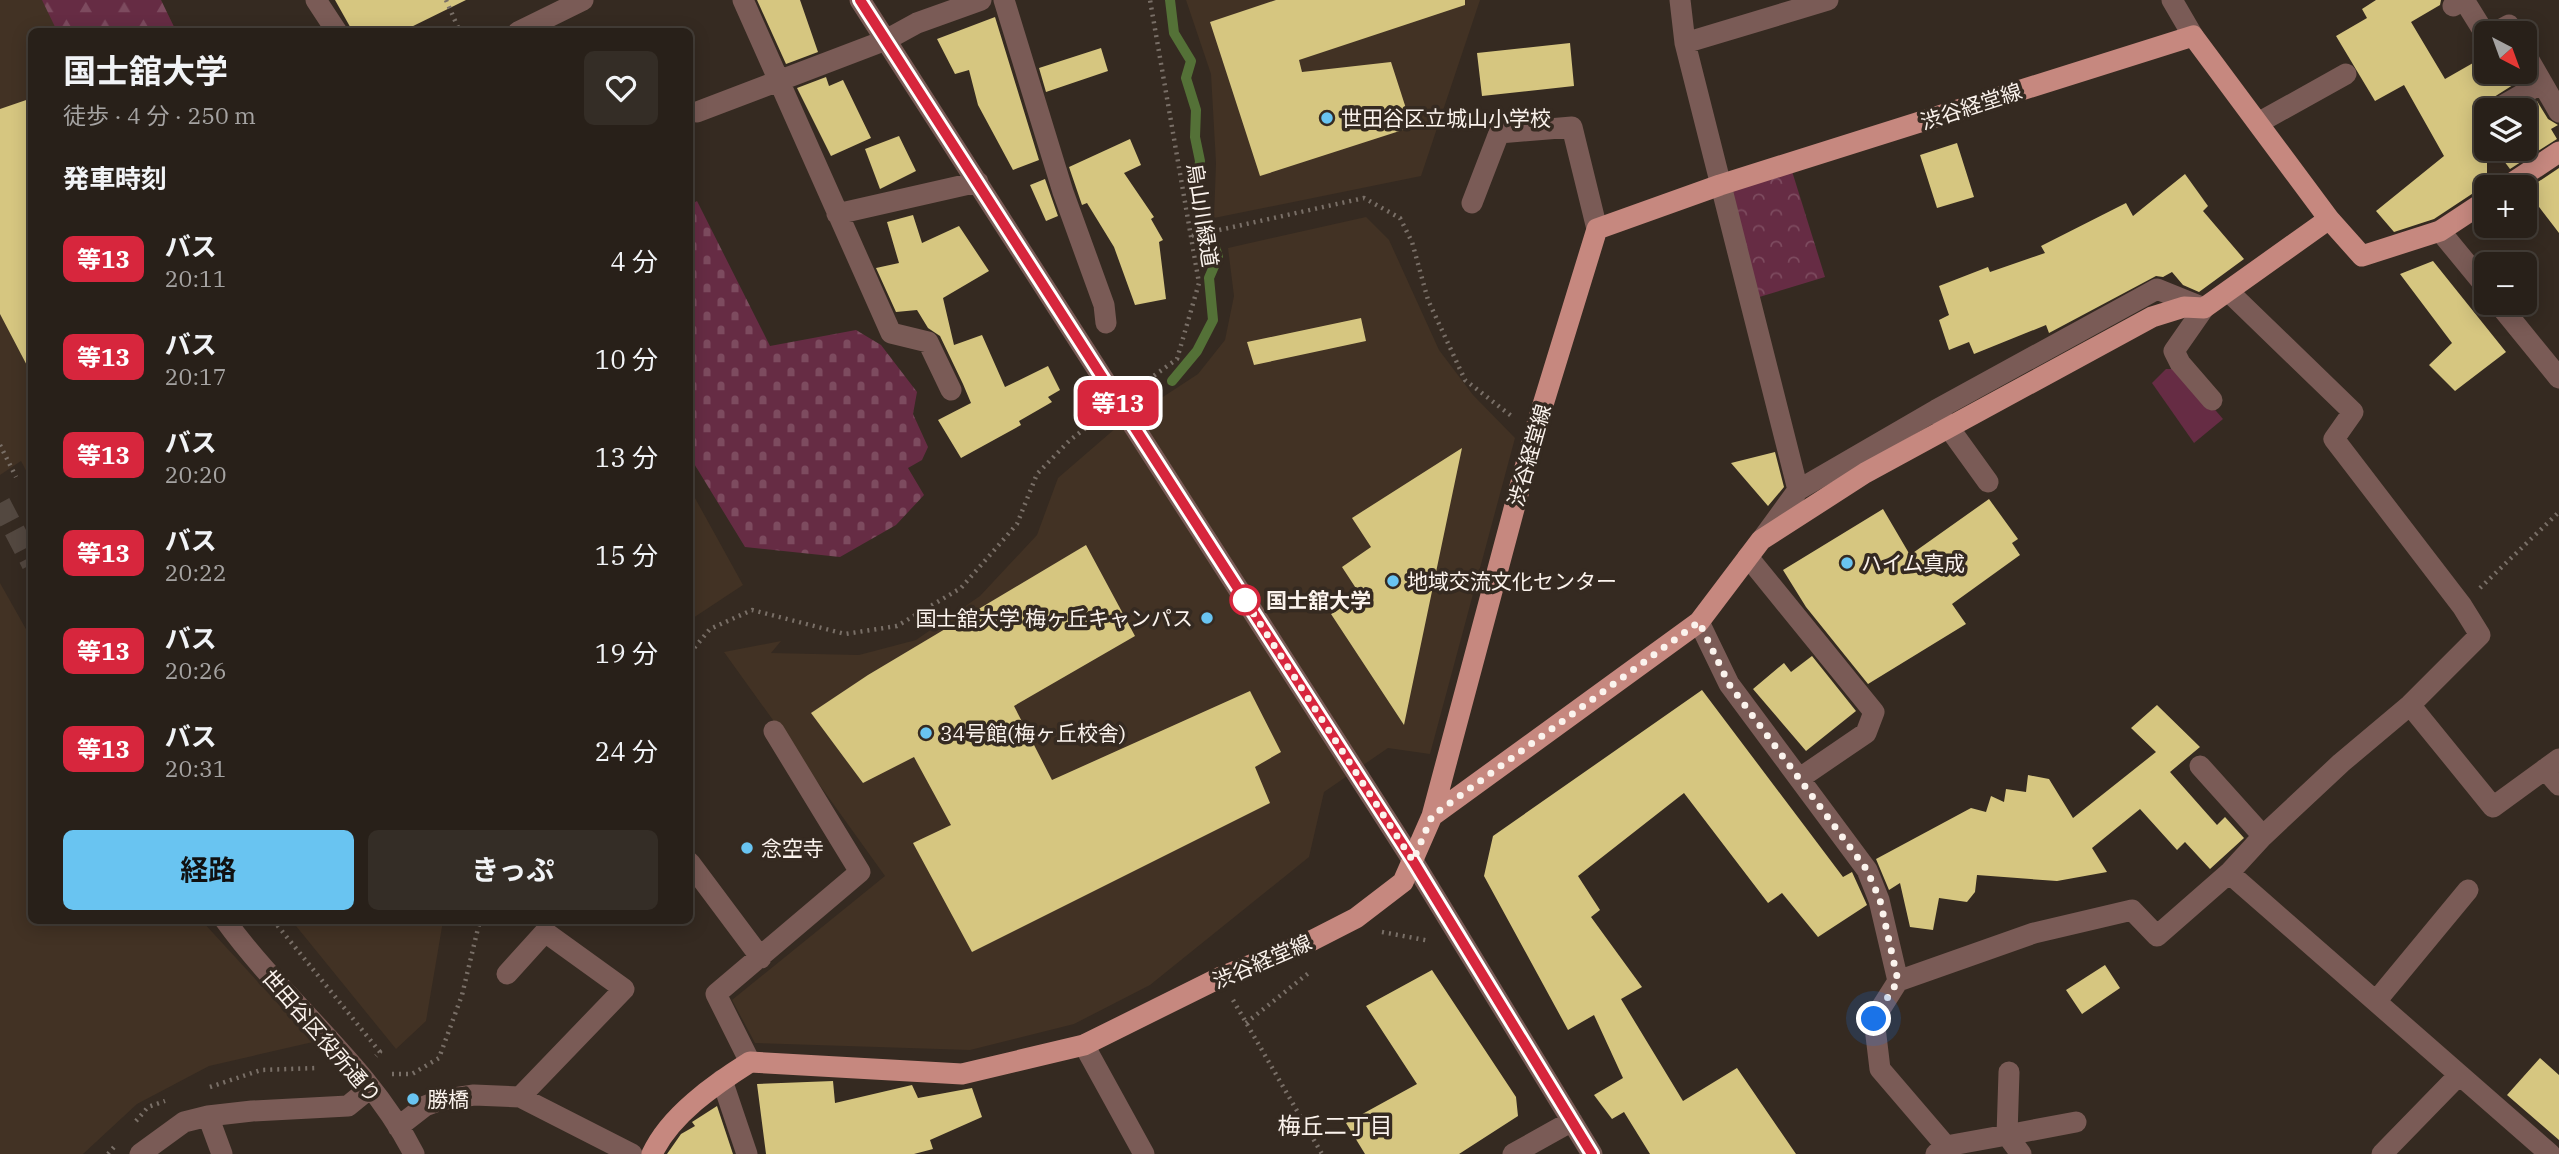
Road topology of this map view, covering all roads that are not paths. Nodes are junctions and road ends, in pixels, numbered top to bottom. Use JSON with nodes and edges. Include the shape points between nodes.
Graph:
{"nodes":[{"id":1,"x":316,"y":0,"type":"edge"},
{"id":2,"x":583,"y":0,"type":"edge"},
{"id":3,"x":743,"y":0,"type":"edge"},
{"id":4,"x":860,"y":0,"type":"edge"},
{"id":5,"x":981,"y":0,"type":"edge"},
{"id":6,"x":1004,"y":0,"type":"edge"},
{"id":7,"x":1680,"y":0,"type":"edge"},
{"id":8,"x":1828,"y":0,"type":"edge"},
{"id":9,"x":2172,"y":0,"type":"edge"},
{"id":10,"x":2453,"y":6,"type":"dead end"},
{"id":11,"x":2477,"y":21,"type":"edge"},
{"id":12,"x":334,"y":28,"type":"edge"},
{"id":13,"x":526,"y":28,"type":"edge"},
{"id":14,"x":2193,"y":36,"type":"junction"},
{"id":15,"x":886,"y":40,"type":"junction"},
{"id":16,"x":1685,"y":43,"type":"junction"},
{"id":17,"x":2346,"y":74,"type":"dead end"},
{"id":18,"x":2538,"y":76,"type":"edge"},
{"id":19,"x":779,"y":79,"type":"junction"},
{"id":20,"x":2542,"y":83,"type":"junction"},
{"id":21,"x":2516,"y":98,"type":"edge"},
{"id":22,"x":697,"y":112,"type":"dead end"},
{"id":23,"x":2559,"y":112,"type":"edge"},
{"id":24,"x":2258,"y":123,"type":"junction"},
{"id":25,"x":2559,"y":152,"type":"edge"},
{"id":26,"x":2524,"y":175,"type":"edge"},
{"id":27,"x":978,"y":182,"type":"junction"},
{"id":28,"x":1720,"y":185,"type":"junction"},
{"id":29,"x":1472,"y":203,"type":"dead end"},
{"id":30,"x":2474,"y":209,"type":"edge"},
{"id":31,"x":837,"y":214,"type":"junction"},
{"id":32,"x":2329,"y":219,"type":"junction"},
{"id":33,"x":1597,"y":229,"type":"junction"},
{"id":34,"x":2440,"y":231,"type":"junction"},
{"id":35,"x":2474,"y":272,"type":"edge"},
{"id":36,"x":2229,"y":292,"type":"junction"},
{"id":37,"x":2204,"y":308,"type":"junction"},
{"id":38,"x":2508,"y":315,"type":"edge"},
{"id":39,"x":1106,"y":323,"type":"dead end"},
{"id":40,"x":2559,"y":378,"type":"edge"},
{"id":41,"x":951,"y":390,"type":"dead end"},
{"id":42,"x":2212,"y":400,"type":"dead end"},
{"id":43,"x":1942,"y":418,"type":"junction"},
{"id":44,"x":1988,"y":482,"type":"dead end"},
{"id":45,"x":1798,"y":490,"type":"junction"},
{"id":46,"x":1761,"y":540,"type":"junction"},
{"id":47,"x":1748,"y":557,"type":"junction"},
{"id":48,"x":1699,"y":622,"type":"junction"},
{"id":49,"x":2410,"y":705,"type":"junction"},
{"id":50,"x":774,"y":731,"type":"dead end"},
{"id":51,"x":2552,"y":764,"type":"edge"},
{"id":52,"x":2200,"y":766,"type":"dead end"},
{"id":53,"x":1800,"y":778,"type":"junction"},
{"id":54,"x":2559,"y":785,"type":"edge"},
{"id":55,"x":1432,"y":816,"type":"junction"},
{"id":56,"x":2263,"y":835,"type":"junction"},
{"id":57,"x":1413,"y":861,"type":"junction"},
{"id":58,"x":693,"y":867,"type":"edge"},
{"id":59,"x":2229,"y":873,"type":"junction"},
{"id":60,"x":2468,"y":890,"type":"dead end"},
{"id":61,"x":228,"y":924,"type":"edge"},
{"id":62,"x":761,"y":958,"type":"junction"},
{"id":63,"x":507,"y":974,"type":"dead end"},
{"id":64,"x":1898,"y":981,"type":"junction"},
{"id":65,"x":2377,"y":1000,"type":"junction"},
{"id":66,"x":1084,"y":1045,"type":"junction"},
{"id":67,"x":750,"y":1062,"type":"junction"},
{"id":68,"x":2010,"y":1072,"type":"dead end"},
{"id":69,"x":2458,"y":1076,"type":"junction"},
{"id":70,"x":722,"y":1080,"type":"junction"},
{"id":71,"x":365,"y":1082,"type":"junction"},
{"id":72,"x":520,"y":1097,"type":"junction"},
{"id":73,"x":208,"y":1116,"type":"junction"},
{"id":74,"x":1572,"y":1121,"type":"junction"},
{"id":75,"x":2076,"y":1122,"type":"dead end"},
{"id":76,"x":398,"y":1127,"type":"junction"},
{"id":77,"x":2007,"y":1135,"type":"junction"},
{"id":78,"x":1941,"y":1150,"type":"edge"},
{"id":79,"x":140,"y":1154,"type":"edge"},
{"id":80,"x":222,"y":1154,"type":"edge"},
{"id":81,"x":414,"y":1154,"type":"edge"},
{"id":82,"x":632,"y":1154,"type":"edge"},
{"id":83,"x":652,"y":1154,"type":"edge"},
{"id":84,"x":747,"y":1154,"type":"edge"},
{"id":85,"x":1144,"y":1154,"type":"edge"},
{"id":86,"x":1513,"y":1154,"type":"edge"},
{"id":87,"x":1592,"y":1154,"type":"edge"},
{"id":88,"x":2021,"y":1154,"type":"edge"},
{"id":89,"x":2382,"y":1154,"type":"edge"},
{"id":90,"x":2550,"y":1154,"type":"edge"}],
"edges":[{"from":1,"to":12,"type":"street"},
{"from":2,"to":13,"type":"street"},
{"from":3,"to":19,"type":"street"},
{"from":4,"to":15,"type":"street"},
{"from":5,"to":15,"type":"street","via":[[917,23]]},
{"from":6,"to":39,"type":"street","via":[[1063,192],[1104,305]]},
{"from":7,"to":16,"type":"street"},
{"from":8,"to":16,"type":"street"},
{"from":9,"to":14,"type":"street"},
{"from":10,"to":11,"type":"street","via":[[2464,0]]},
{"from":14,"to":24,"type":"main road"},
{"from":14,"to":28,"type":"main road","name":"渋谷経堂線"},
{"from":15,"to":19,"type":"street"},
{"from":15,"to":27,"type":"street"},
{"from":16,"to":28,"type":"street"},
{"from":17,"to":24,"type":"street"},
{"from":18,"to":20,"type":"street"},
{"from":19,"to":22,"type":"street"},
{"from":19,"to":31,"type":"street"},
{"from":20,"to":21,"type":"street"},
{"from":20,"to":23,"type":"street"},
{"from":24,"to":32,"type":"main road"},
{"from":25,"to":26,"type":"main road"},
{"from":27,"to":31,"type":"street"},
{"from":27,"to":57,"type":"street"},
{"from":28,"to":33,"type":"main road","name":"渋谷経堂線"},
{"from":28,"to":45,"type":"street"},
{"from":29,"to":33,"type":"street","via":[[1499,132],[1572,127]]},
{"from":30,"to":34,"type":"main road"},
{"from":31,"to":41,"type":"street","via":[[891,333],[928,342]]},
{"from":32,"to":34,"type":"main road","via":[[2362,256]]},
{"from":32,"to":36,"type":"main road"},
{"from":33,"to":55,"type":"main road","name":"渋谷経堂線","via":[[1534,433]]},
{"from":34,"to":35,"type":"street"},
{"from":36,"to":37,"type":"main road"},
{"from":36,"to":49,"type":"street","via":[[2353,412],[2334,439],[2480,635]]},
{"from":37,"to":42,"type":"street","via":[[2174,351]]},
{"from":37,"to":43,"type":"main road","via":[[2185,307],[2152,317]]},
{"from":38,"to":40,"type":"street"},
{"from":43,"to":44,"type":"street"},
{"from":43,"to":45,"type":"street"},
{"from":43,"to":46,"type":"main road"},
{"from":45,"to":46,"type":"street"},
{"from":46,"to":47,"type":"main road"},
{"from":47,"to":48,"type":"main road"},
{"from":47,"to":53,"type":"street","via":[[1874,712],[1866,733]]},
{"from":48,"to":53,"type":"street","via":[[1729,684]]},
{"from":48,"to":55,"type":"main road"},
{"from":49,"to":51,"type":"street","via":[[2493,807]]},
{"from":49,"to":56,"type":"street"},
{"from":50,"to":62,"type":"street","via":[[860,872]]},
{"from":51,"to":54,"type":"street"},
{"from":52,"to":56,"type":"street"},
{"from":53,"to":64,"type":"street","via":[[1867,870],[1880,900]]},
{"from":55,"to":57,"type":"main road","name":"渋谷経堂線"},
{"from":56,"to":59,"type":"street"},
{"from":57,"to":66,"type":"main road","name":"渋谷経堂線","via":[[1404,883],[1356,918],[1221,977]]},
{"from":57,"to":74,"type":"street"},
{"from":58,"to":62,"type":"street"},
{"from":59,"to":64,"type":"street","via":[[2157,936],[2132,910],[2034,933]]},
{"from":59,"to":65,"type":"street"},
{"from":60,"to":65,"type":"street"},
{"from":61,"to":71,"type":"street","name":"世田谷区役所通り","via":[[261,968]]},
{"from":62,"to":67,"type":"street","via":[[716,994]]},
{"from":63,"to":72,"type":"street","via":[[545,932],[624,989]]},
{"from":64,"to":78,"type":"street","via":[[1874,1019],[1880,1069]]},
{"from":65,"to":69,"type":"street"},
{"from":66,"to":67,"type":"main road","name":"渋谷経堂線","via":[[962,1074]]},
{"from":66,"to":85,"type":"street"},
{"from":67,"to":70,"type":"main road"},
{"from":68,"to":77,"type":"street"},
{"from":69,"to":89,"type":"street"},
{"from":69,"to":90,"type":"street"},
{"from":70,"to":83,"type":"main road","via":[[661,1136]]},
{"from":70,"to":84,"type":"street"},
{"from":71,"to":73,"type":"street","via":[[348,1106]]},
{"from":71,"to":76,"type":"street","name":"世田谷区役所通り"},
{"from":72,"to":76,"type":"street","via":[[474,1095],[441,1100]]},
{"from":72,"to":82,"type":"street"},
{"from":73,"to":79,"type":"street","via":[[184,1122]]},
{"from":73,"to":80,"type":"street"},
{"from":74,"to":86,"type":"street"},
{"from":74,"to":87,"type":"street"},
{"from":75,"to":77,"type":"street"},
{"from":76,"to":81,"type":"street","name":"世田谷区役所通り"},
{"from":77,"to":78,"type":"street"},
{"from":77,"to":88,"type":"street"}]}
